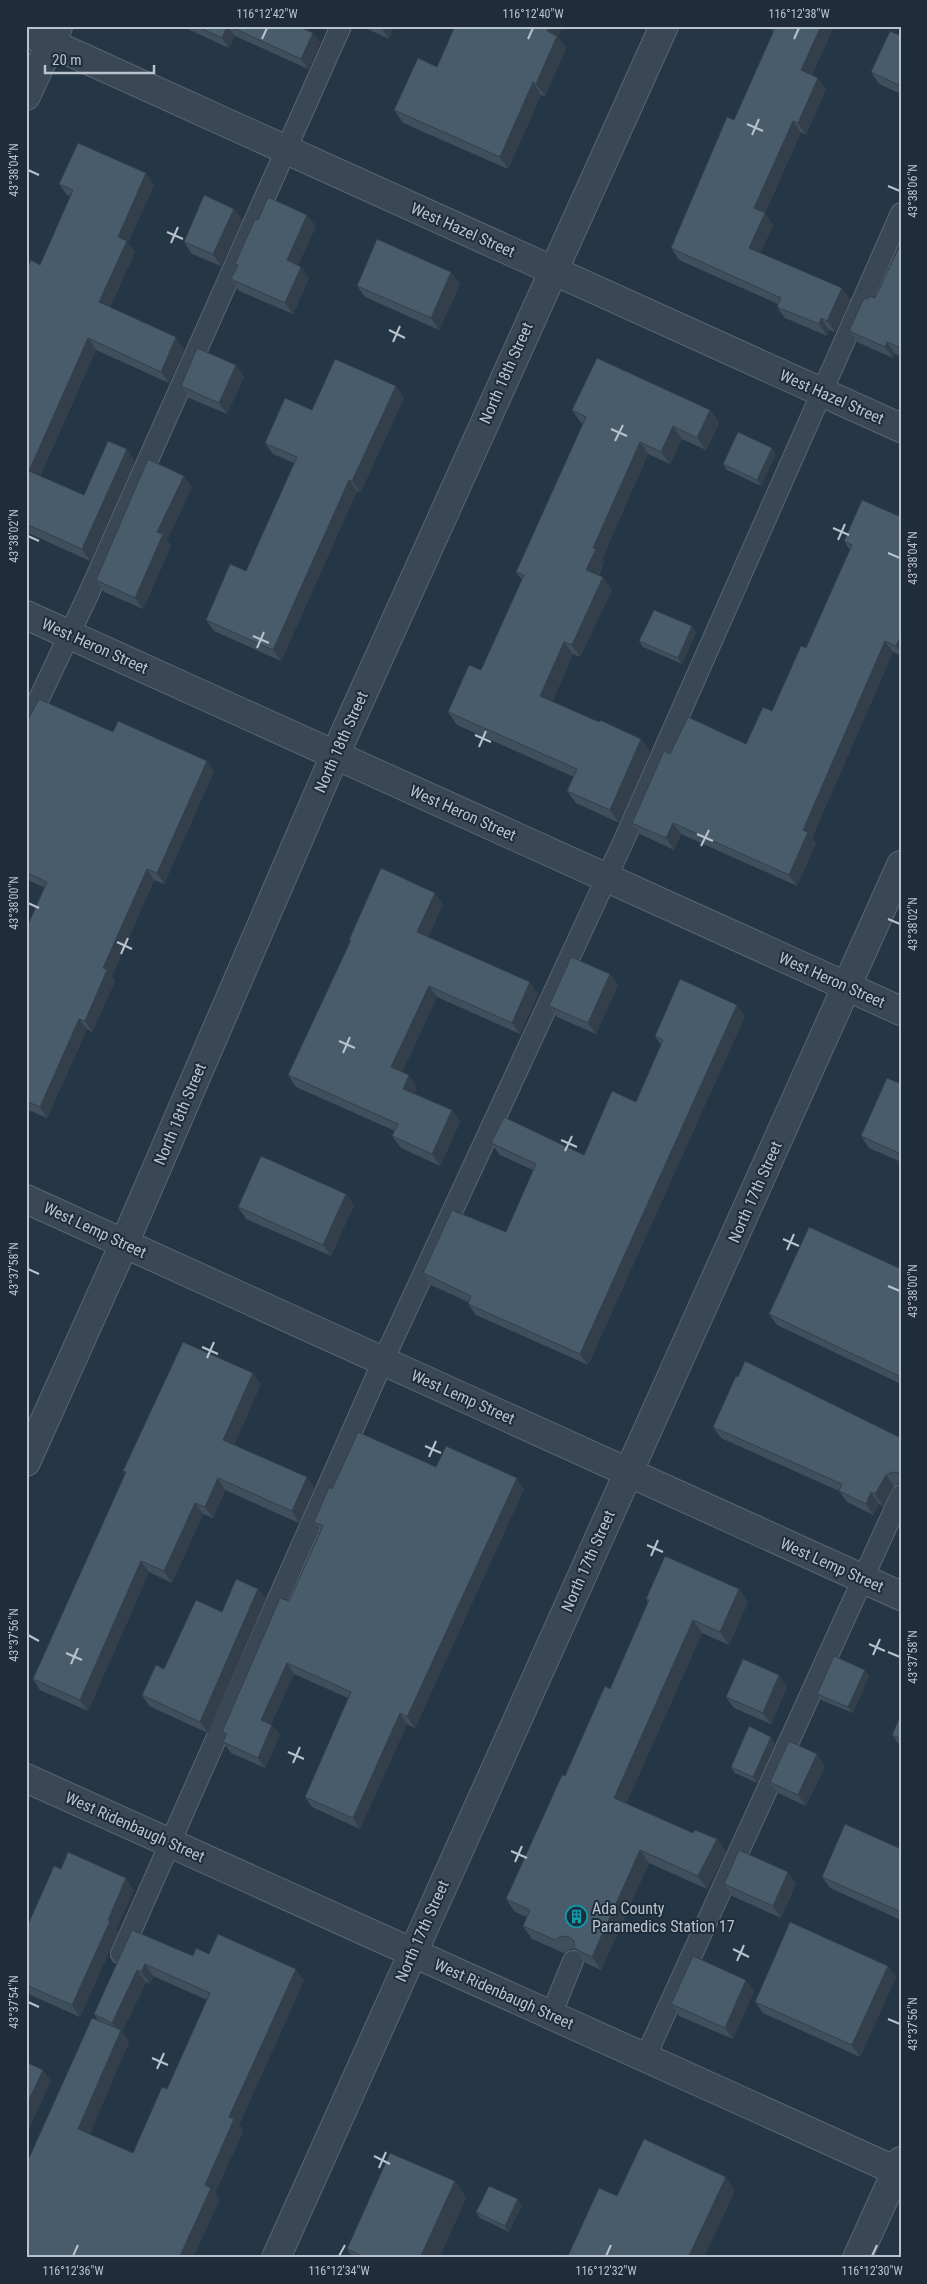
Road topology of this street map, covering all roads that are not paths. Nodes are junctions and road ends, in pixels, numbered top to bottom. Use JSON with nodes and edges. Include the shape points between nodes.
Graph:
{"nodes":[{"id":1,"x":341,"y":26,"type":"edge"},
{"id":2,"x":664,"y":26,"type":"edge"},
{"id":3,"x":26,"y":32,"type":"edge"},
{"id":4,"x":54,"y":35,"type":"edge"},
{"id":5,"x":26,"y":96,"type":"edge"},
{"id":6,"x":286,"y":150,"type":"junction"},
{"id":7,"x":901,"y":213,"type":"edge"},
{"id":8,"x":552,"y":270,"type":"junction"},
{"id":9,"x":821,"y":392,"type":"junction"},
{"id":10,"x":901,"y":428,"type":"edge"},
{"id":11,"x":26,"y":615,"type":"edge"},
{"id":12,"x":69,"y":634,"type":"junction"},
{"id":13,"x":26,"y":726,"type":"edge"},
{"id":14,"x":335,"y":754,"type":"junction"},
{"id":15,"x":901,"y":865,"type":"edge"},
{"id":16,"x":606,"y":878,"type":"junction"},
{"id":17,"x":848,"y":988,"type":"junction"},
{"id":18,"x":901,"y":1011,"type":"edge"},
{"id":19,"x":26,"y":1198,"type":"edge"},
{"id":20,"x":124,"y":1244,"type":"junction"},
{"id":21,"x":383,"y":1361,"type":"junction"},
{"id":22,"x":26,"y":1462,"type":"edge"},
{"id":23,"x":628,"y":1472,"type":"junction"},
{"id":24,"x":901,"y":1495,"type":"edge"},
{"id":25,"x":862,"y":1578,"type":"junction"},
{"id":26,"x":901,"y":1596,"type":"edge"},
{"id":27,"x":26,"y":1778,"type":"edge"},
{"id":28,"x":171,"y":1843,"type":"junction"},
{"id":29,"x":412,"y":1952,"type":"junction"},
{"id":30,"x":574,"y":1960,"type":"edge"},
{"id":31,"x":112,"y":1975,"type":"edge"},
{"id":32,"x":551,"y":2015,"type":"junction"},
{"id":33,"x":645,"y":2058,"type":"junction"},
{"id":34,"x":899,"y":2168,"type":"edge"},
{"id":35,"x":276,"y":2258,"type":"edge"},
{"id":36,"x":857,"y":2258,"type":"edge"}],
"edges":[{"from":1,"to":6,"type":"lane"},
{"from":2,"to":8,"type":"street","name":"North 18th Street"},
{"from":3,"to":4,"type":"street","name":"West Hazel Street"},
{"from":4,"to":5,"type":"street"},
{"from":4,"to":6,"type":"street","name":"West Hazel Street"},
{"from":6,"to":8,"type":"street","name":"West Hazel Street"},
{"from":6,"to":12,"type":"lane"},
{"from":7,"to":9,"type":"lane"},
{"from":8,"to":9,"type":"street","name":"West Hazel Street"},
{"from":8,"to":14,"type":"street","name":"North 18th Street"},
{"from":9,"to":10,"type":"street","name":"West Hazel Street"},
{"from":9,"to":16,"type":"lane"},
{"from":11,"to":12,"type":"street","name":"West Heron Street"},
{"from":12,"to":13,"type":"lane"},
{"from":12,"to":14,"type":"street","name":"West Heron Street"},
{"from":14,"to":16,"type":"street","name":"West Heron Street"},
{"from":14,"to":20,"type":"street","name":"North 18th Street"},
{"from":15,"to":17,"type":"street","name":"North 17th Street"},
{"from":16,"to":17,"type":"street","name":"West Heron Street"},
{"from":16,"to":21,"type":"lane"},
{"from":17,"to":18,"type":"street","name":"West Heron Street"},
{"from":17,"to":23,"type":"street","name":"North 17th Street"},
{"from":19,"to":20,"type":"street","name":"West Lemp Street"},
{"from":20,"to":21,"type":"street","name":"West Lemp Street"},
{"from":20,"to":22,"type":"street","name":"North 18th Street"},
{"from":21,"to":23,"type":"street","name":"West Lemp Street"},
{"from":21,"to":28,"type":"lane"},
{"from":23,"to":25,"type":"street","name":"West Lemp Street"},
{"from":23,"to":29,"type":"street","name":"North 17th Street"},
{"from":24,"to":25,"type":"lane"},
{"from":25,"to":26,"type":"street","name":"West Lemp Street"},
{"from":25,"to":33,"type":"lane"},
{"from":27,"to":28,"type":"street","name":"West Ridenbaugh Street"},
{"from":28,"to":29,"type":"street","name":"West Ridenbaugh Street"},
{"from":28,"to":31,"type":"lane"},
{"from":29,"to":32,"type":"street","name":"West Ridenbaugh Street"},
{"from":29,"to":35,"type":"street","name":"North 17th Street"},
{"from":30,"to":32,"type":"lane"},
{"from":32,"to":33,"type":"street","name":"West Ridenbaugh Street"},
{"from":33,"to":34,"type":"street","name":"West Ridenbaugh Street"},
{"from":34,"to":36,"type":"street"}]}
